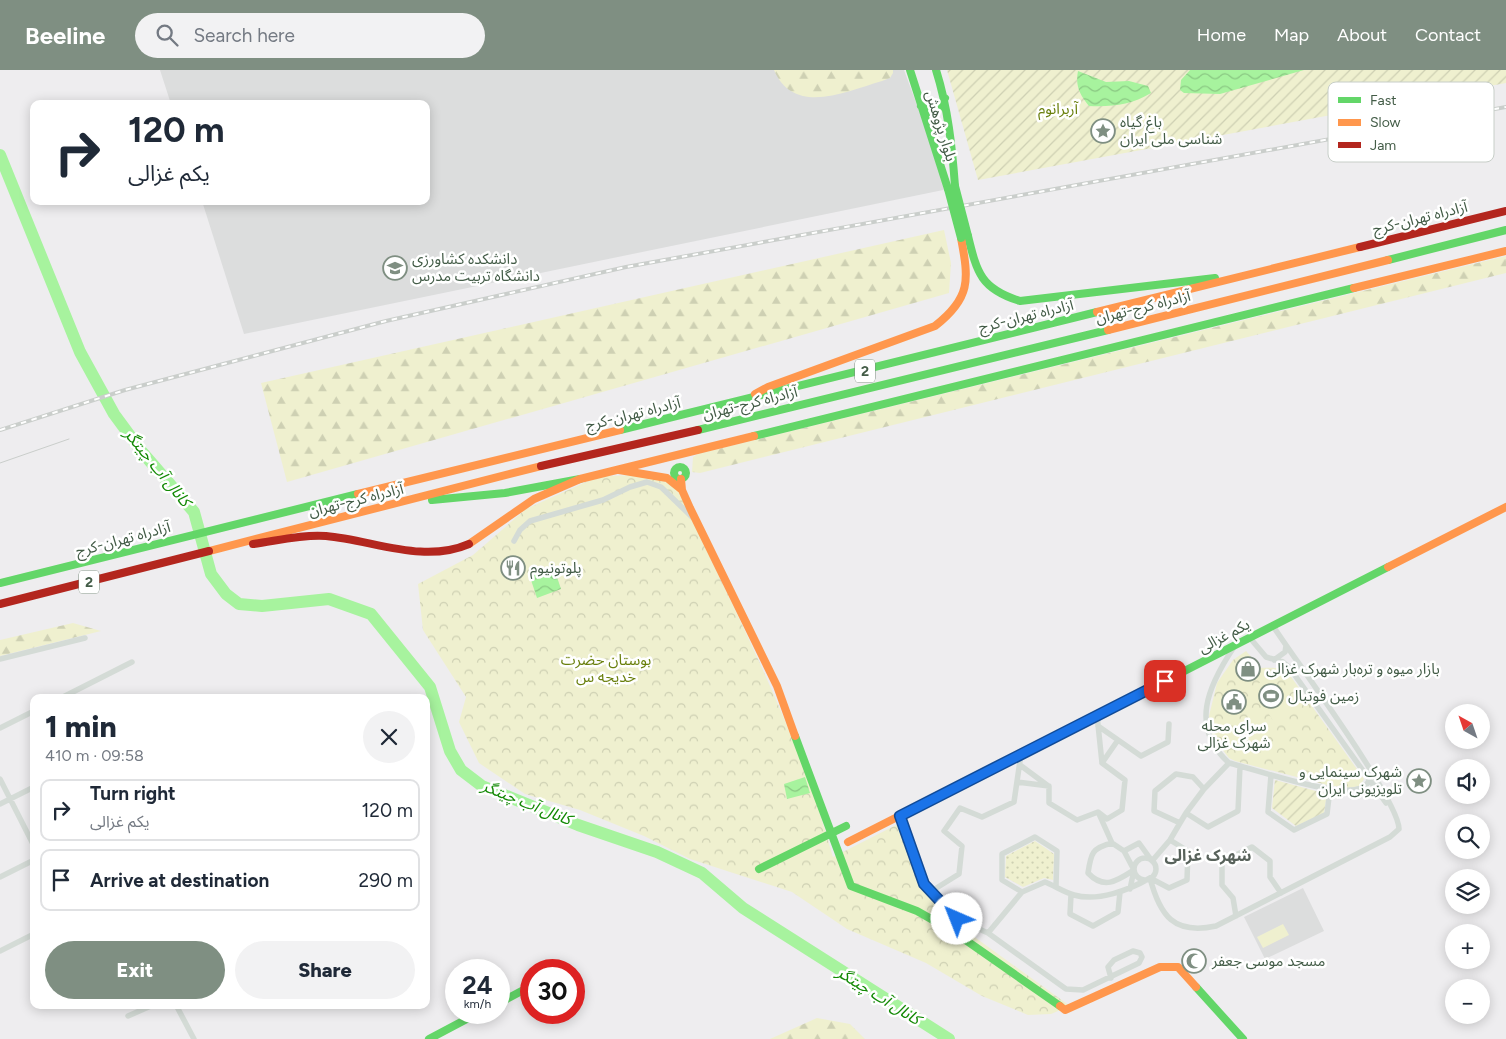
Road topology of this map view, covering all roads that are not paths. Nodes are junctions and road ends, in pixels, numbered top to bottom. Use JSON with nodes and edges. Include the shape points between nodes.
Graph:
{"nodes":[{"id":1,"x":910,"y":70,"type":"edge"},
{"id":2,"x":936,"y":70,"type":"edge"},
{"id":3,"x":945,"y":98,"type":"junction"},
{"id":4,"x":921,"y":106,"type":"junction"},
{"id":5,"x":951,"y":188,"type":"junction"},
{"id":6,"x":1506,"y":211,"type":"edge"},
{"id":7,"x":1506,"y":230,"type":"edge"},
{"id":8,"x":965,"y":237,"type":"junction"},
{"id":9,"x":1506,"y":251,"type":"edge"},
{"id":10,"x":1251,"y":274,"type":"junction"},
{"id":11,"x":742,"y":401,"type":"junction"},
{"id":12,"x":684,"y":453,"type":"junction"},
{"id":13,"x":665,"y":458,"type":"junction"},
{"id":14,"x":678,"y":467,"type":"junction"},
{"id":15,"x":617,"y":470,"type":"junction"},
{"id":16,"x":580,"y":479,"type":"junction"},
{"id":17,"x":682,"y":490,"type":"junction"},
{"id":18,"x":401,"y":502,"type":"junction"},
{"id":19,"x":1506,"y":507,"type":"edge"},
{"id":20,"x":698,"y":524,"type":"junction"},
{"id":21,"x":514,"y":541,"type":"dead end"},
{"id":22,"x":226,"y":547,"type":"junction"},
{"id":23,"x":0,"y":583,"type":"edge"},
{"id":24,"x":0,"y":604,"type":"edge"},
{"id":25,"x":1273,"y":626,"type":"junction"},
{"id":26,"x":85,"y":638,"type":"dead end"},
{"id":27,"x":1250,"y":638,"type":"junction"},
{"id":28,"x":1286,"y":646,"type":"junction"},
{"id":29,"x":1234,"y":647,"type":"junction"},
{"id":30,"x":0,"y":659,"type":"edge"},
{"id":31,"x":1274,"y":660,"type":"junction"},
{"id":32,"x":132,"y":662,"type":"dead end"},
{"id":33,"x":1311,"y":684,"type":"junction"},
{"id":34,"x":1305,"y":690,"type":"junction"},
{"id":35,"x":77,"y":694,"type":"edge"},
{"id":36,"x":30,"y":713,"type":"edge"},
{"id":37,"x":1096,"y":716,"type":"junction"},
{"id":38,"x":1169,"y":724,"type":"dead end"},
{"id":39,"x":1098,"y":726,"type":"junction"},
{"id":40,"x":0,"y":728,"type":"edge"},
{"id":41,"x":1118,"y":740,"type":"junction"},
{"id":42,"x":1021,"y":754,"type":"junction"},
{"id":43,"x":1102,"y":763,"type":"junction"},
{"id":44,"x":1229,"y":764,"type":"junction"},
{"id":45,"x":1020,"y":765,"type":"junction"},
{"id":46,"x":1240,"y":766,"type":"junction"},
{"id":47,"x":1372,"y":774,"type":"junction"},
{"id":48,"x":1271,"y":775,"type":"junction"},
{"id":49,"x":0,"y":779,"type":"edge"},
{"id":50,"x":1369,"y":781,"type":"junction"},
{"id":51,"x":1017,"y":782,"type":"junction"},
{"id":52,"x":1049,"y":786,"type":"junction"},
{"id":53,"x":30,"y":789,"type":"edge"},
{"id":54,"x":1204,"y":789,"type":"junction"},
{"id":55,"x":1330,"y":789,"type":"junction"},
{"id":56,"x":10,"y":799,"type":"junction"},
{"id":57,"x":0,"y":804,"type":"edge"},
{"id":58,"x":1098,"y":812,"type":"junction"},
{"id":59,"x":1186,"y":814,"type":"junction"},
{"id":60,"x":900,"y":816,"type":"junction"},
{"id":61,"x":1397,"y":816,"type":"junction"},
{"id":62,"x":1180,"y":823,"type":"junction"},
{"id":63,"x":846,"y":826,"type":"dead end"},
{"id":64,"x":830,"y":834,"type":"junction"},
{"id":65,"x":30,"y":838,"type":"edge"},
{"id":66,"x":1170,"y":840,"type":"junction"},
{"id":67,"x":848,"y":842,"type":"dead end"},
{"id":68,"x":1112,"y":842,"type":"junction"},
{"id":69,"x":1124,"y":851,"type":"junction"},
{"id":70,"x":1152,"y":861,"type":"junction"},
{"id":71,"x":30,"y":862,"type":"edge"},
{"id":72,"x":759,"y":869,"type":"dead end"},
{"id":73,"x":1134,"y":870,"type":"junction"},
{"id":74,"x":0,"y":877,"type":"edge"},
{"id":75,"x":1150,"y":878,"type":"junction"},
{"id":76,"x":1056,"y":886,"type":"junction"},
{"id":77,"x":1130,"y":889,"type":"junction"},
{"id":78,"x":930,"y":892,"type":"junction"},
{"id":79,"x":1022,"y":892,"type":"junction"},
{"id":80,"x":1120,"y":892,"type":"junction"},
{"id":81,"x":1281,"y":893,"type":"junction"},
{"id":82,"x":1071,"y":895,"type":"junction"},
{"id":83,"x":1236,"y":916,"type":"junction"},
{"id":84,"x":988,"y":932,"type":"junction"},
{"id":85,"x":30,"y":936,"type":"edge"},
{"id":86,"x":0,"y":950,"type":"edge"},
{"id":87,"x":1111,"y":978,"type":"junction"},
{"id":88,"x":144,"y":1009,"type":"edge"},
{"id":89,"x":178,"y":1009,"type":"edge"},
{"id":90,"x":128,"y":1016,"type":"dead end"},
{"id":91,"x":457,"y":1024,"type":"edge"},
{"id":92,"x":194,"y":1039,"type":"edge"},
{"id":93,"x":429,"y":1039,"type":"edge"},
{"id":94,"x":1243,"y":1039,"type":"edge"}],
"edges":[{"from":1,"to":4,"type":"main road","name":"بلوار پژوهش"},
{"from":2,"to":3,"type":"main road","name":"بلوار پژوهش"},
{"from":3,"to":4,"type":"main road","via":[[936,112],[929,112]]},
{"from":3,"to":5,"type":"main road","name":"بلوار پژوهش","via":[[951,132]]},
{"from":4,"to":5,"type":"main road","name":"بلوار پژوهش"},
{"from":5,"to":8,"type":"main road","bridge":true},
{"from":6,"to":10,"type":"main road","name":"آزادراه تهران-کرج","number":"2"},
{"from":7,"to":18,"type":"main road","name":"آزادراه کرج-تهران","number":"2"},
{"from":8,"to":10,"type":"main road","via":[[980,279],[999,295],[1020,301]]},
{"from":8,"to":11,"type":"main road","via":[[969,276],[965,294],[948,317],[935,326],[768,387]]},
{"from":9,"to":12,"type":"main road"},
{"from":10,"to":11,"type":"main road","name":"آزادراه تهران-کرج","number":"2"},
{"from":11,"to":23,"type":"main road","name":"آزادراه تهران-کرج","number":"2"},
{"from":12,"to":13,"type":"main road"},
{"from":12,"to":14,"type":"main road"},
{"from":13,"to":14,"type":"main road"},
{"from":13,"to":15,"type":"main road"},
{"from":14,"to":17,"type":"main road","via":[[686,473],[681,479]]},
{"from":15,"to":16,"type":"main road"},
{"from":15,"to":17,"type":"main road","via":[[667,478]]},
{"from":16,"to":18,"type":"main road","via":[[505,493]]},
{"from":16,"to":22,"type":"main road","via":[[534,498],[480,540],[439,553],[324,536]]},
{"from":17,"to":20,"type":"main road"},
{"from":18,"to":22,"type":"main road","name":"آزادراه کرج-تهران","number":"2"},
{"from":19,"to":25,"type":"main road","name":"یکم غزالی"},
{"from":20,"to":21,"type":"street","via":[[661,487],[647,482],[603,500],[530,521]]},
{"from":20,"to":64,"type":"main road","via":[[777,686]]},
{"from":22,"to":24,"type":"main road","name":"آزادراه کرج-تهران","number":"2"},
{"from":25,"to":27,"type":"main road","name":"یکم غزالی"},
{"from":25,"to":28,"type":"street"},
{"from":26,"to":30,"type":"street"},
{"from":27,"to":29,"type":"main road","name":"یکم غزالی"},
{"from":27,"to":31,"type":"street","via":[[1266,658]]},
{"from":28,"to":31,"type":"street","via":[[1285,652]]},
{"from":28,"to":33,"type":"street"},
{"from":29,"to":37,"type":"main road","name":"یکم غزالی"},
{"from":29,"to":44,"type":"street","via":[[1214,680],[1206,720],[1206,734]]},
{"from":31,"to":34,"type":"street","via":[[1284,662]]},
{"from":32,"to":35,"type":"street"},
{"from":33,"to":34,"type":"street"},
{"from":33,"to":47,"type":"street"},
{"from":34,"to":50,"type":"street"},
{"from":36,"to":40,"type":"street"},
{"from":37,"to":39,"type":"street"},
{"from":37,"to":42,"type":"main road","name":"یکم غزالی"},
{"from":38,"to":41,"type":"street","via":[[1168,742],[1141,756]]},
{"from":39,"to":41,"type":"street"},
{"from":39,"to":43,"type":"street"},
{"from":41,"to":43,"type":"street"},
{"from":42,"to":45,"type":"street"},
{"from":42,"to":60,"type":"main road","name":"یکم غزالی"},
{"from":43,"to":58,"type":"street","via":[[1125,780],[1122,810],[1108,819]]},
{"from":44,"to":46,"type":"street"},
{"from":44,"to":54,"type":"street"},
{"from":45,"to":51,"type":"street"},
{"from":45,"to":52,"type":"street"},
{"from":46,"to":48,"type":"street"},
{"from":46,"to":59,"type":"street","via":[[1238,811],[1208,827]]},
{"from":47,"to":50,"type":"street"},
{"from":47,"to":61,"type":"street"},
{"from":48,"to":55,"type":"street"},
{"from":48,"to":55,"type":"street","via":[[1268,812],[1294,830],[1327,814]]},
{"from":49,"to":56,"type":"street"},
{"from":50,"to":55,"type":"street","via":[[1359,789]]},
{"from":50,"to":61,"type":"street"},
{"from":51,"to":52,"type":"street"},
{"from":51,"to":78,"type":"street","via":[[1014,802],[982,818],[960,808],[944,831],[962,846],[959,874]]},
{"from":52,"to":58,"type":"street","via":[[1049,803],[1077,820]]},
{"from":53,"to":56,"type":"street"},
{"from":54,"to":59,"type":"street"},
{"from":54,"to":62,"type":"street","via":[[1193,777],[1176,774],[1155,791],[1154,811]]},
{"from":56,"to":57,"type":"street"},
{"from":56,"to":65,"type":"street"},
{"from":58,"to":68,"type":"street"},
{"from":59,"to":62,"type":"street"},
{"from":60,"to":67,"type":"main road","name":"یکم غزالی"},
{"from":60,"to":78,"type":"street","via":[[919,875]]},
{"from":61,"to":81,"type":"street","via":[[1399,829],[1390,837]]},
{"from":62,"to":66,"type":"street"},
{"from":63,"to":64,"type":"main road"},
{"from":64,"to":72,"type":"main road"},
{"from":64,"to":94,"type":"main road","via":[[851,886],[917,911],[954,932],[1065,1010],[1160,967],[1178,968]]},
{"from":66,"to":70,"type":"street"},
{"from":66,"to":75,"type":"street","via":[[1188,851],[1187,880],[1169,888]]},
{"from":68,"to":69,"type":"street"},
{"from":68,"to":73,"type":"street","via":[[1098,846],[1090,856],[1088,873],[1106,884],[1116,882]]},
{"from":69,"to":70,"type":"street","via":[[1139,843]]},
{"from":69,"to":73,"type":"street"},
{"from":70,"to":73,"type":"street","via":[[1142,858]]},
{"from":70,"to":75,"type":"street","via":[[1155,870]]},
{"from":71,"to":74,"type":"street"},
{"from":73,"to":75,"type":"street","via":[[1140,878]]},
{"from":73,"to":77,"type":"street"},
{"from":75,"to":77,"type":"street"},
{"from":75,"to":83,"type":"street","via":[[1162,912],[1176,923],[1205,929]]},
{"from":76,"to":79,"type":"street","via":[[1045,882]]},
{"from":76,"to":79,"type":"street","via":[[1057,851],[1035,837],[1002,854],[1002,880]]},
{"from":76,"to":82,"type":"street"},
{"from":77,"to":80,"type":"street"},
{"from":78,"to":84,"type":"street","via":[[957,919]]},
{"from":79,"to":84,"type":"street"},
{"from":80,"to":82,"type":"street","via":[[1083,897]]},
{"from":80,"to":82,"type":"street","via":[[1118,912],[1093,926],[1070,914]]},
{"from":81,"to":83,"type":"street"},
{"from":81,"to":83,"type":"street","via":[[1270,877],[1270,861],[1252,847],[1222,862],[1222,885],[1233,898]]},
{"from":84,"to":87,"type":"street","via":[[1066,989],[1083,990]]},
{"from":85,"to":86,"type":"street"},
{"from":87,"to":87,"type":"street","via":[[1139,963],[1140,953],[1133,951],[1114,960],[1108,967]]},
{"from":88,"to":90,"type":"street"},
{"from":89,"to":92,"type":"street"},
{"from":91,"to":93,"type":"main road"}]}
